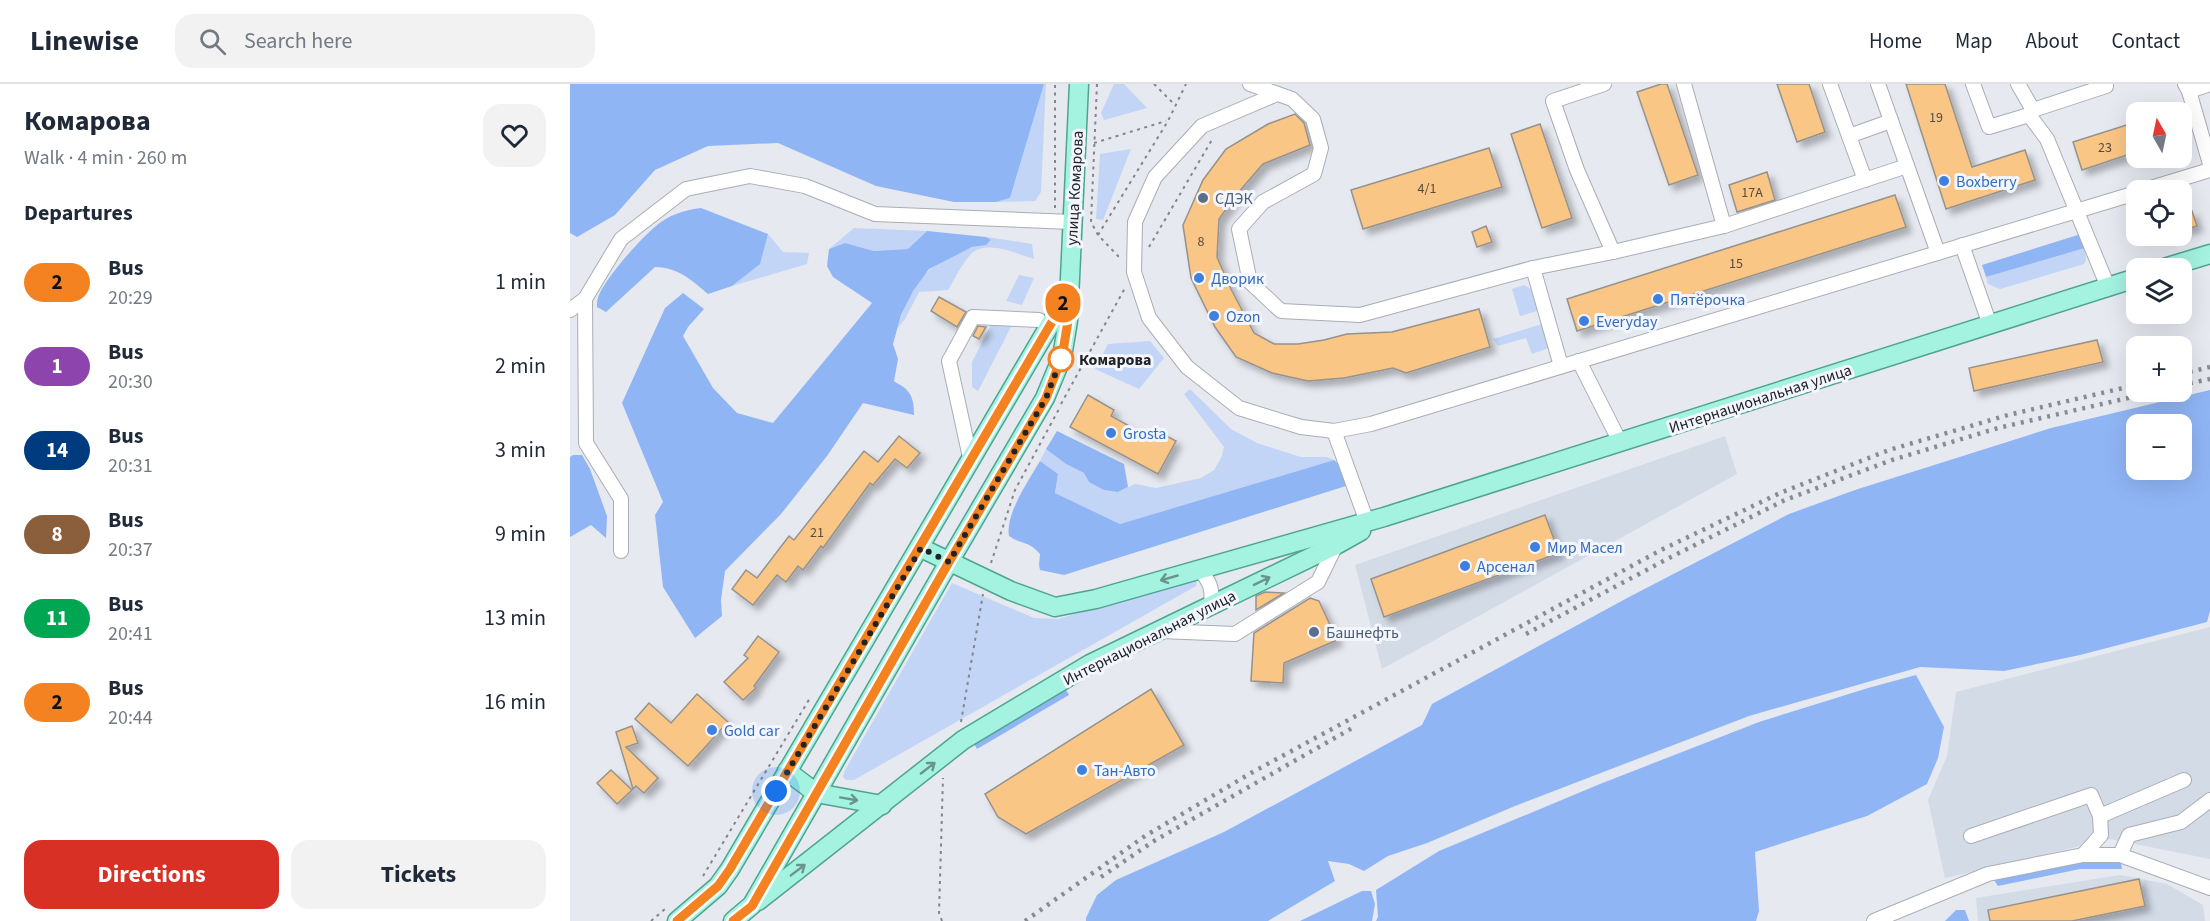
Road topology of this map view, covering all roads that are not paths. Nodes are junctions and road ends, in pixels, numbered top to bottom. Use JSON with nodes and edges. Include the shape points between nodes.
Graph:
{"nodes":[{"id":1,"x":1079,"y":84,"type":"edge"},
{"id":2,"x":1250,"y":84,"type":"edge"},
{"id":3,"x":1605,"y":84,"type":"edge"},
{"id":4,"x":1684,"y":84,"type":"edge"},
{"id":5,"x":1830,"y":84,"type":"edge"},
{"id":6,"x":1878,"y":84,"type":"edge"},
{"id":7,"x":1972,"y":84,"type":"edge"},
{"id":8,"x":2018,"y":84,"type":"edge"},
{"id":9,"x":2210,"y":84,"type":"edge"},
{"id":10,"x":2108,"y":85,"type":"edge"},
{"id":11,"x":2187,"y":87,"type":"edge"},
{"id":12,"x":1277,"y":94,"type":"junction"},
{"id":13,"x":2031,"y":113,"type":"junction"},
{"id":14,"x":1891,"y":121,"type":"junction"},
{"id":15,"x":1849,"y":136,"type":"junction"},
{"id":16,"x":2210,"y":164,"type":"edge"},
{"id":17,"x":1907,"y":166,"type":"junction"},
{"id":18,"x":2210,"y":170,"type":"edge"},
{"id":19,"x":1865,"y":180,"type":"junction"},
{"id":20,"x":2177,"y":180,"type":"edge"},
{"id":21,"x":2126,"y":196,"type":"edge"},
{"id":22,"x":2077,"y":211,"type":"junction"},
{"id":23,"x":1063,"y":221,"type":"junction"},
{"id":24,"x":1724,"y":226,"type":"junction"},
{"id":25,"x":1962,"y":245,"type":"junction"},
{"id":26,"x":1613,"y":252,"type":"junction"},
{"id":27,"x":1938,"y":253,"type":"junction"},
{"id":28,"x":2210,"y":254,"type":"edge"},
{"id":29,"x":2192,"y":259,"type":"edge"},
{"id":30,"x":1533,"y":268,"type":"junction"},
{"id":31,"x":2126,"y":281,"type":"edge"},
{"id":32,"x":2108,"y":286,"type":"junction"},
{"id":33,"x":1069,"y":293,"type":"junction"},
{"id":34,"x":585,"y":299,"type":"junction"},
{"id":35,"x":570,"y":310,"type":"edge"},
{"id":36,"x":1039,"y":320,"type":"dead end"},
{"id":37,"x":1990,"y":325,"type":"junction"},
{"id":38,"x":1579,"y":361,"type":"junction"},
{"id":39,"x":1560,"y":366,"type":"junction"},
{"id":40,"x":1334,"y":431,"type":"junction"},
{"id":41,"x":1620,"y":442,"type":"junction"},
{"id":42,"x":971,"y":462,"type":"junction"},
{"id":43,"x":1376,"y":519,"type":"junction"},
{"id":44,"x":1336,"y":545,"type":"junction"},
{"id":45,"x":921,"y":548,"type":"junction"},
{"id":46,"x":621,"y":551,"type":"dead end"},
{"id":47,"x":949,"y":562,"type":"junction"},
{"id":48,"x":1199,"y":570,"type":"junction"},
{"id":49,"x":1210,"y":606,"type":"junction"},
{"id":50,"x":1158,"y":631,"type":"junction"},
{"id":51,"x":787,"y":771,"type":"junction"},
{"id":52,"x":2184,"y":780,"type":"dead end"},
{"id":53,"x":816,"y":794,"type":"junction"},
{"id":54,"x":2210,"y":801,"type":"edge"},
{"id":55,"x":882,"y":805,"type":"junction"},
{"id":56,"x":2100,"y":816,"type":"junction"},
{"id":57,"x":1971,"y":836,"type":"dead end"},
{"id":58,"x":2083,"y":855,"type":"junction"},
{"id":59,"x":2120,"y":855,"type":"junction"},
{"id":60,"x":2210,"y":888,"type":"edge"},
{"id":61,"x":752,"y":906,"type":"junction"},
{"id":62,"x":673,"y":914,"type":"edge"},
{"id":63,"x":733,"y":921,"type":"edge"},
{"id":64,"x":1874,"y":921,"type":"edge"}],
"edges":[{"from":1,"to":23,"type":"main road","name":"улица Комарова"},
{"from":2,"to":12,"type":"street"},
{"from":3,"to":26,"type":"street","via":[[1553,101],[1577,170]]},
{"from":4,"to":24,"type":"street"},
{"from":5,"to":15,"type":"street"},
{"from":6,"to":14,"type":"street"},
{"from":7,"to":13,"type":"street","via":[[1989,127]]},
{"from":8,"to":13,"type":"street"},
{"from":9,"to":11,"type":"street"},
{"from":10,"to":13,"type":"street"},
{"from":11,"to":16,"type":"street"},
{"from":12,"to":30,"type":"street","via":[[1292,99],[1312,120],[1321,148],[1314,174],[1263,202],[1239,229],[1250,282],[1281,310],[1360,315]]},
{"from":12,"to":40,"type":"street","via":[[1202,126],[1155,177],[1135,222],[1134,272],[1149,318],[1187,367],[1239,408],[1301,427]]},
{"from":13,"to":22,"type":"street","via":[[2047,140]]},
{"from":14,"to":15,"type":"street"},
{"from":14,"to":17,"type":"street"},
{"from":15,"to":19,"type":"street"},
{"from":17,"to":19,"type":"street"},
{"from":17,"to":27,"type":"street"},
{"from":18,"to":20,"type":"street"},
{"from":19,"to":24,"type":"street"},
{"from":21,"to":22,"type":"street"},
{"from":22,"to":25,"type":"street"},
{"from":22,"to":32,"type":"street"},
{"from":23,"to":33,"type":"main road","name":"улица Комарова"},
{"from":23,"to":34,"type":"street","via":[[875,214],[805,186],[750,176],[686,189],[621,239]]},
{"from":24,"to":26,"type":"street"},
{"from":25,"to":27,"type":"street"},
{"from":25,"to":37,"type":"street"},
{"from":26,"to":30,"type":"street"},
{"from":27,"to":38,"type":"street"},
{"from":28,"to":29,"type":"main road"},
{"from":30,"to":39,"type":"street"},
{"from":31,"to":32,"type":"main road","name":"Интернациональная улица"},
{"from":32,"to":37,"type":"main road","name":"Интернациональная улица"},
{"from":33,"to":42,"type":"main road"},
{"from":33,"to":47,"type":"main road","name":"улица Комарова","via":[[1062,357],[1046,398]]},
{"from":34,"to":35,"type":"street"},
{"from":34,"to":46,"type":"street","via":[[586,443],[621,499]]},
{"from":36,"to":42,"type":"street","via":[[973,317],[949,361]]},
{"from":37,"to":41,"type":"main road","name":"Интернациональная улица"},
{"from":38,"to":39,"type":"street"},
{"from":38,"to":41,"type":"street"},
{"from":39,"to":40,"type":"street","via":[[1371,424]]},
{"from":40,"to":43,"type":"street"},
{"from":41,"to":43,"type":"main road","name":"Интернациональная улица"},
{"from":42,"to":45,"type":"main road"},
{"from":43,"to":44,"type":"main road","name":"Интернациональная улица"},
{"from":43,"to":48,"type":"main road","name":"Интернациональная улица"},
{"from":49,"to":44,"type":"main road","name":"Интернациональная улица","one_way":true},
{"from":44,"to":50,"type":"street","via":[[1318,582],[1235,634]]},
{"from":45,"to":47,"type":"main road","name":"Интернациональная улица"},
{"from":45,"to":51,"type":"main road"},
{"from":48,"to":47,"type":"main road","name":"Интернациональная улица","one_way":true,"via":[[1055,607]]},
{"from":47,"to":53,"type":"main road","name":"улица Комарова"},
{"from":48,"to":49,"type":"street","via":[[1212,590]]},
{"from":49,"to":50,"type":"main road","name":"Интернациональная улица"},
{"from":55,"to":50,"type":"main road","name":"Интернациональная улица","one_way":true,"via":[[963,740],[1090,664]]},
{"from":51,"to":53,"type":"main road"},
{"from":51,"to":62,"type":"main road","via":[[718,886]]},
{"from":52,"to":56,"type":"street"},
{"from":53,"to":55,"type":"main road","one_way":true},
{"from":53,"to":61,"type":"main road","name":"улица Комарова"},
{"from":54,"to":59,"type":"street","via":[[2181,822],[2129,835]]},
{"from":61,"to":55,"type":"main road","name":"Интернациональная улица","one_way":true},
{"from":56,"to":57,"type":"street","via":[[2091,795]]},
{"from":56,"to":58,"type":"street","via":[[2101,835]]},
{"from":58,"to":59,"type":"street"},
{"from":58,"to":64,"type":"street","via":[[1989,874]]},
{"from":59,"to":60,"type":"street"},
{"from":61,"to":63,"type":"main road","name":"Интернациональная улица"}]}
